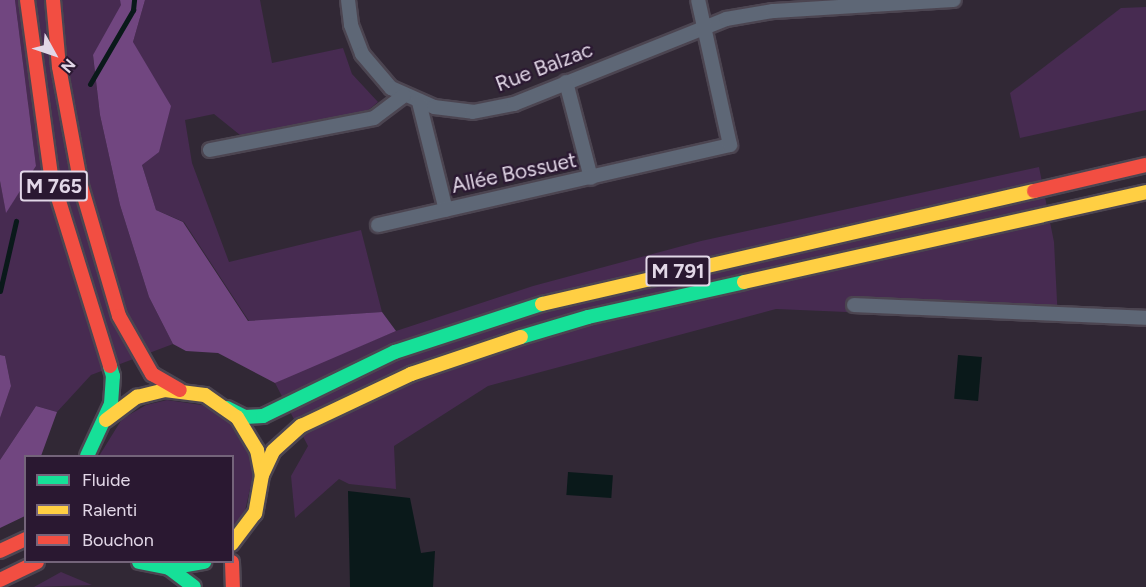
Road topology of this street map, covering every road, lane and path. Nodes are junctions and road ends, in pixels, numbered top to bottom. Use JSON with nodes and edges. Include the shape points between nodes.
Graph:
{"nodes":[{"id":1,"x":27,"y":0,"type":"edge"},
{"id":2,"x":52,"y":0,"type":"edge"},
{"id":3,"x":348,"y":0,"type":"edge"},
{"id":4,"x":698,"y":0,"type":"edge"},
{"id":5,"x":954,"y":0,"type":"edge"},
{"id":6,"x":704,"y":26,"type":"junction"},
{"id":7,"x":566,"y":82,"type":"junction"},
{"id":8,"x":404,"y":95,"type":"junction"},
{"id":9,"x":419,"y":102,"type":"junction"},
{"id":10,"x":210,"y":150,"type":"dead end"},
{"id":11,"x":1146,"y":165,"type":"edge"},
{"id":12,"x":591,"y":178,"type":"junction"},
{"id":13,"x":1146,"y":192,"type":"edge"},
{"id":14,"x":446,"y":210,"type":"junction"},
{"id":15,"x":378,"y":225,"type":"dead end"},
{"id":16,"x":854,"y":305,"type":"dead end"},
{"id":17,"x":1146,"y":318,"type":"edge"},
{"id":18,"x":180,"y":390,"type":"junction"},
{"id":19,"x":227,"y":408,"type":"junction"},
{"id":20,"x":102,"y":424,"type":"junction"},
{"id":21,"x":87,"y":455,"type":"edge"},
{"id":22,"x":262,"y":475,"type":"junction"},
{"id":23,"x":24,"y":539,"type":"edge"},
{"id":24,"x":237,"y":540,"type":"edge"},
{"id":25,"x":0,"y":551,"type":"edge"},
{"id":26,"x":33,"y":563,"type":"edge"},
{"id":27,"x":148,"y":563,"type":"edge"},
{"id":28,"x":194,"y":563,"type":"edge"},
{"id":29,"x":232,"y":563,"type":"edge"},
{"id":30,"x":169,"y":568,"type":"junction"},
{"id":31,"x":0,"y":580,"type":"edge"},
{"id":32,"x":194,"y":587,"type":"edge"},
{"id":33,"x":234,"y":587,"type":"edge"}],
"edges":[{"from":1,"to":20,"type":"main road","number":"M 765","via":[[51,174],[76,266],[112,365],[114,392]]},
{"from":2,"to":18,"type":"main road","number":"M 765","via":[[74,154],[119,316],[152,374]]},
{"from":3,"to":8,"type":"street","name":"Rue Balzac","via":[[351,25],[362,54],[380,78]]},
{"from":4,"to":6,"type":"street","name":"Allée Bossuet"},
{"from":5,"to":6,"type":"street","name":"Rue Balzac","via":[[773,11]]},
{"from":6,"to":7,"type":"street","name":"Rue Balzac"},
{"from":6,"to":12,"type":"street","name":"Allée Bossuet","via":[[730,145]]},
{"from":7,"to":9,"type":"street","name":"Rue Balzac","via":[[487,111],[448,111]]},
{"from":7,"to":12,"type":"street","name":"Allée Bossuet"},
{"from":8,"to":9,"type":"street","name":"Rue Balzac"},
{"from":8,"to":10,"type":"street","via":[[374,118]]},
{"from":9,"to":14,"type":"street","name":"Allée Bossuet"},
{"from":11,"to":19,"type":"main road","number":"M 791","via":[[548,301],[395,352],[263,416],[245,417]]},
{"from":12,"to":14,"type":"street","name":"Allée Bossuet"},
{"from":13,"to":22,"type":"main road","number":"M 791","via":[[588,317],[481,348],[411,374],[300,426],[273,451]]},
{"from":14,"to":15,"type":"street","name":"Allée Bossuet"},
{"from":16,"to":17,"type":"street","via":[[1006,315]]},
{"from":18,"to":19,"type":"main road","via":[[205,395]]},
{"from":18,"to":20,"type":"main road","via":[[137,397]]},
{"from":19,"to":22,"type":"main road","via":[[252,438]]},
{"from":20,"to":21,"type":"main road"},
{"from":22,"to":24,"type":"main road","via":[[259,501]]},
{"from":23,"to":25,"type":"main road"},
{"from":26,"to":31,"type":"main road"},
{"from":27,"to":30,"type":"main road"},
{"from":28,"to":30,"type":"main road"},
{"from":29,"to":33,"type":"main road"},
{"from":30,"to":32,"type":"main road"}]}
